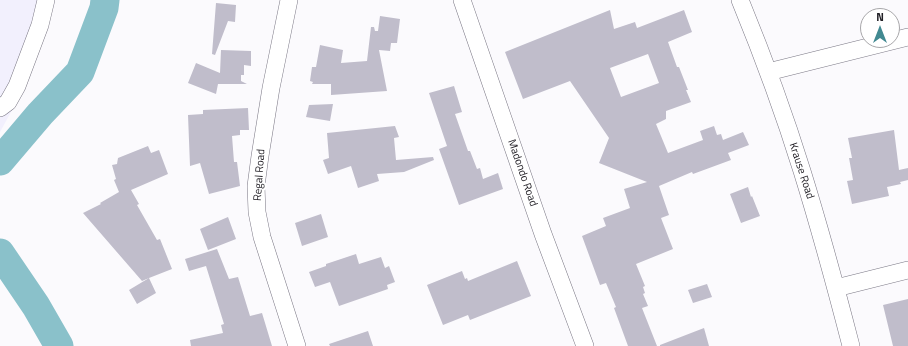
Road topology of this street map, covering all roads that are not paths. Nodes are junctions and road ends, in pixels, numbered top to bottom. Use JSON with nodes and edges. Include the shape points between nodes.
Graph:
{"nodes":[{"id":1,"x":46,"y":0,"type":"edge"},
{"id":2,"x":289,"y":0,"type":"edge"},
{"id":3,"x":462,"y":0,"type":"edge"},
{"id":4,"x":740,"y":0,"type":"edge"},
{"id":5,"x":908,"y":37,"type":"edge"},
{"id":6,"x":768,"y":72,"type":"junction"},
{"id":7,"x":0,"y":108,"type":"edge"},
{"id":8,"x":908,"y":270,"type":"edge"},
{"id":9,"x":836,"y":288,"type":"junction"},
{"id":10,"x":297,"y":346,"type":"edge"},
{"id":11,"x":585,"y":346,"type":"edge"},
{"id":12,"x":851,"y":346,"type":"edge"}],
"edges":[{"from":1,"to":7,"type":"street","via":[[40,25],[17,86],[8,102]]},
{"from":2,"to":10,"type":"street","name":"Regal Road","via":[[271,88],[256,186],[257,212],[262,237]]},
{"from":3,"to":11,"type":"street","name":"Madondo Road","via":[[543,234]]},
{"from":4,"to":6,"type":"street","name":"Krause Road"},
{"from":5,"to":6,"type":"street"},
{"from":6,"to":9,"type":"street","name":"Krause Road","via":[[802,170]]},
{"from":8,"to":9,"type":"street"},
{"from":9,"to":12,"type":"street","name":"Krause Road"}]}
